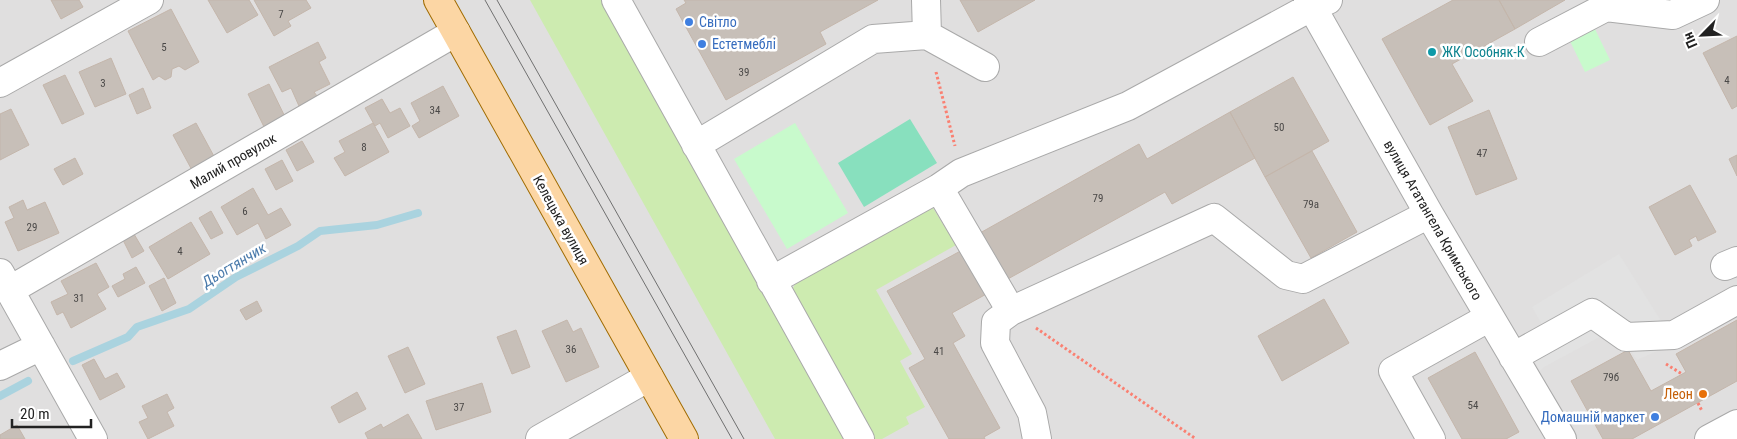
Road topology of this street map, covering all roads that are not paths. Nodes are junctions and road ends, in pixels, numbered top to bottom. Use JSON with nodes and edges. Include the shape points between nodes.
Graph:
{"nodes":[{"id":1,"x":149,"y":0,"type":"edge"},
{"id":2,"x":438,"y":0,"type":"edge"},
{"id":3,"x":616,"y":0,"type":"edge"},
{"id":4,"x":926,"y":0,"type":"edge"},
{"id":5,"x":1705,"y":0,"type":"edge"},
{"id":6,"x":1316,"y":2,"type":"edge"},
{"id":7,"x":456,"y":32,"type":"junction"},
{"id":8,"x":927,"y":35,"type":"junction"},
{"id":9,"x":1539,"y":42,"type":"dead end"},
{"id":10,"x":985,"y":66,"type":"dead end"},
{"id":11,"x":0,"y":83,"type":"edge"},
{"id":12,"x":696,"y":145,"type":"junction"},
{"id":13,"x":950,"y":180,"type":"junction"},
{"id":14,"x":1429,"y":214,"type":"junction"},
{"id":15,"x":771,"y":281,"type":"junction"},
{"id":16,"x":5,"y":282,"type":"edge"},
{"id":17,"x":1737,"y":300,"type":"edge"},
{"id":18,"x":1011,"y":311,"type":"junction"},
{"id":19,"x":1490,"y":317,"type":"junction"},
{"id":20,"x":41,"y":346,"type":"junction"},
{"id":21,"x":1513,"y":358,"type":"junction"},
{"id":22,"x":0,"y":366,"type":"edge"},
{"id":23,"x":649,"y":377,"type":"junction"},
{"id":24,"x":1737,"y":424,"type":"edge"},
{"id":25,"x":93,"y":439,"type":"edge"},
{"id":26,"x":540,"y":439,"type":"edge"},
{"id":27,"x":684,"y":439,"type":"edge"},
{"id":28,"x":860,"y":439,"type":"edge"},
{"id":29,"x":1037,"y":439,"type":"edge"},
{"id":30,"x":1431,"y":439,"type":"edge"},
{"id":31,"x":1562,"y":439,"type":"edge"},
{"id":32,"x":1709,"y":439,"type":"edge"}],
"edges":[{"from":1,"to":11,"type":"street"},
{"from":2,"to":7,"type":"main road","name":"Келецька вулиця"},
{"from":3,"to":12,"type":"street"},
{"from":4,"to":8,"type":"street"},
{"from":5,"to":9,"type":"street","via":[[1673,15],[1606,7]]},
{"from":6,"to":13,"type":"street","via":[[1128,106]]},
{"from":6,"to":14,"type":"street","name":"вулиця Агатангела Кримського"},
{"from":7,"to":16,"type":"street","name":"Малий провулок"},
{"from":7,"to":23,"type":"main road","name":"Келецька вулиця"},
{"from":8,"to":10,"type":"street"},
{"from":8,"to":12,"type":"street","via":[[873,39]]},
{"from":12,"to":15,"type":"street"},
{"from":13,"to":15,"type":"street"},
{"from":13,"to":18,"type":"street"},
{"from":14,"to":18,"type":"street","via":[[1304,279],[1286,275],[1214,218]]},
{"from":14,"to":19,"type":"street","name":"вулиця Агатангела Кримського"},
{"from":15,"to":28,"type":"street"},
{"from":16,"to":20,"type":"street"},
{"from":17,"to":21,"type":"street","via":[[1674,335],[1626,337],[1592,313]]},
{"from":18,"to":29,"type":"street","via":[[996,322],[995,343],[1032,413]]},
{"from":19,"to":21,"type":"street","name":"вулиця Агатангела Кримського"},
{"from":19,"to":30,"type":"street","via":[[1393,371]]},
{"from":20,"to":22,"type":"street"},
{"from":20,"to":25,"type":"street"},
{"from":21,"to":31,"type":"street","name":"вулиця Агатангела Кримського"},
{"from":23,"to":26,"type":"street"},
{"from":23,"to":27,"type":"main road","name":"Келецька вулиця"},
{"from":24,"to":32,"type":"street"}]}
